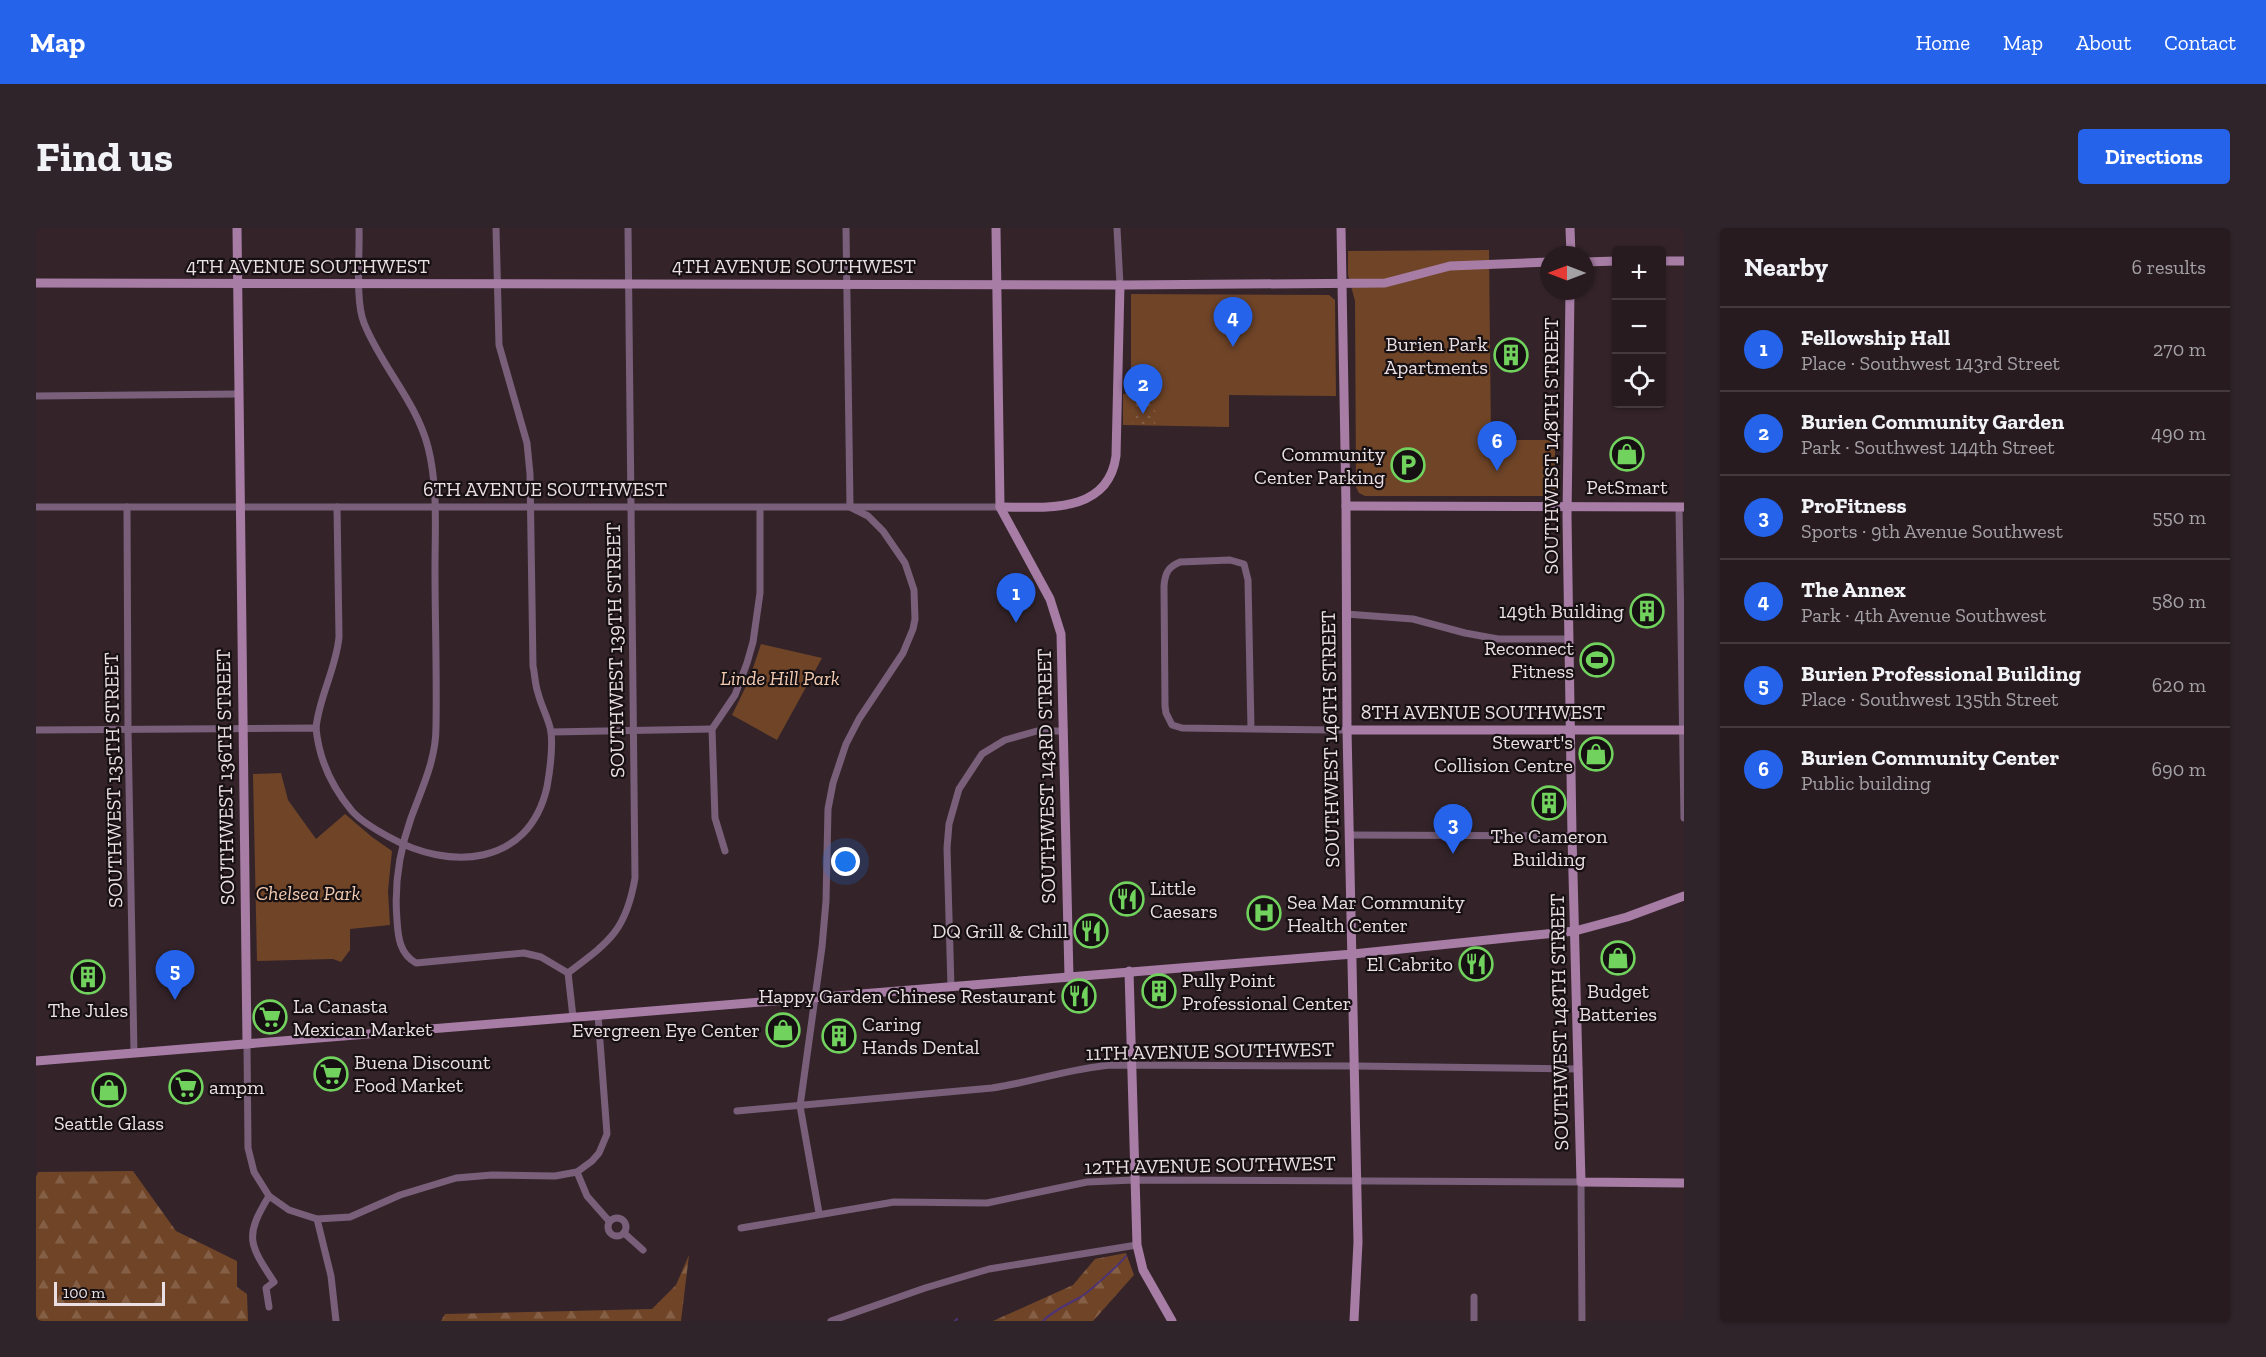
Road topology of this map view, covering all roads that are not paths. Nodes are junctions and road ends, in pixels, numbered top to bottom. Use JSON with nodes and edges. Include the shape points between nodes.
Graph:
{"nodes":[{"id":1,"x":237,"y":228,"type":"edge"},
{"id":2,"x":359,"y":228,"type":"edge"},
{"id":3,"x":496,"y":228,"type":"edge"},
{"id":4,"x":628,"y":228,"type":"edge"},
{"id":5,"x":846,"y":228,"type":"edge"},
{"id":6,"x":996,"y":228,"type":"edge"},
{"id":7,"x":1117,"y":228,"type":"edge"},
{"id":8,"x":1341,"y":228,"type":"edge"},
{"id":9,"x":1570,"y":228,"type":"edge"},
{"id":10,"x":1571,"y":246,"type":"edge"},
{"id":11,"x":1612,"y":261,"type":"edge"},
{"id":12,"x":1666,"y":261,"type":"edge"},
{"id":13,"x":1684,"y":261,"type":"edge"},
{"id":14,"x":1540,"y":262,"type":"edge"},
{"id":15,"x":1594,"y":262,"type":"edge"},
{"id":16,"x":238,"y":283,"type":"junction"},
{"id":17,"x":360,"y":283,"type":"junction"},
{"id":18,"x":36,"y":284,"type":"edge"},
{"id":19,"x":996,"y":284,"type":"junction"},
{"id":20,"x":1341,"y":284,"type":"junction"},
{"id":21,"x":497,"y":285,"type":"junction"},
{"id":22,"x":627,"y":285,"type":"junction"},
{"id":23,"x":846,"y":285,"type":"junction"},
{"id":24,"x":1120,"y":285,"type":"junction"},
{"id":25,"x":1570,"y":300,"type":"edge"},
{"id":26,"x":239,"y":394,"type":"junction"},
{"id":27,"x":36,"y":396,"type":"edge"},
{"id":28,"x":435,"y":506,"type":"junction"},
{"id":29,"x":1346,"y":506,"type":"junction"},
{"id":30,"x":36,"y":507,"type":"edge"},
{"id":31,"x":127,"y":507,"type":"junction"},
{"id":32,"x":337,"y":507,"type":"junction"},
{"id":33,"x":850,"y":507,"type":"junction"},
{"id":34,"x":1000,"y":507,"type":"junction"},
{"id":35,"x":1568,"y":507,"type":"junction"},
{"id":36,"x":1682,"y":507,"type":"edge"},
{"id":37,"x":239,"y":508,"type":"junction"},
{"id":38,"x":532,"y":508,"type":"junction"},
{"id":39,"x":629,"y":508,"type":"junction"},
{"id":40,"x":760,"y":508,"type":"junction"},
{"id":41,"x":1346,"y":614,"type":"junction"},
{"id":42,"x":1569,"y":639,"type":"junction"},
{"id":43,"x":242,"y":729,"type":"junction"},
{"id":44,"x":316,"y":729,"type":"junction"},
{"id":45,"x":712,"y":729,"type":"junction"},
{"id":46,"x":1251,"y":729,"type":"junction"},
{"id":47,"x":1571,"y":729,"type":"junction"},
{"id":48,"x":36,"y":730,"type":"edge"},
{"id":49,"x":128,"y":730,"type":"junction"},
{"id":50,"x":634,"y":730,"type":"junction"},
{"id":51,"x":1347,"y":730,"type":"junction"},
{"id":52,"x":1683,"y":730,"type":"edge"},
{"id":53,"x":1064,"y":731,"type":"junction"},
{"id":54,"x":551,"y":732,"type":"junction"},
{"id":55,"x":1684,"y":818,"type":"edge"},
{"id":56,"x":1349,"y":835,"type":"junction"},
{"id":57,"x":1572,"y":837,"type":"junction"},
{"id":58,"x":403,"y":845,"type":"junction"},
{"id":59,"x":725,"y":851,"type":"dead end"},
{"id":60,"x":1684,"y":896,"type":"edge"},
{"id":61,"x":1575,"y":931,"type":"junction"},
{"id":62,"x":1353,"y":954,"type":"junction"},
{"id":63,"x":1129,"y":971,"type":"junction"},
{"id":64,"x":568,"y":973,"type":"junction"},
{"id":65,"x":1069,"y":977,"type":"junction"},
{"id":66,"x":951,"y":987,"type":"junction"},
{"id":67,"x":816,"y":998,"type":"junction"},
{"id":68,"x":598,"y":1015,"type":"junction"},
{"id":69,"x":573,"y":1017,"type":"junction"},
{"id":70,"x":247,"y":1044,"type":"junction"},
{"id":71,"x":134,"y":1053,"type":"junction"},
{"id":72,"x":36,"y":1061,"type":"edge"},
{"id":73,"x":1131,"y":1065,"type":"junction"},
{"id":74,"x":1355,"y":1066,"type":"junction"},
{"id":75,"x":1579,"y":1069,"type":"junction"},
{"id":76,"x":800,"y":1106,"type":"junction"},
{"id":77,"x":736,"y":1111,"type":"dead end"},
{"id":78,"x":577,"y":1172,"type":"junction"},
{"id":79,"x":1134,"y":1180,"type":"junction"},
{"id":80,"x":1356,"y":1181,"type":"junction"},
{"id":81,"x":1581,"y":1182,"type":"junction"},
{"id":82,"x":1684,"y":1183,"type":"edge"},
{"id":83,"x":269,"y":1196,"type":"junction"},
{"id":84,"x":819,"y":1213,"type":"junction"},
{"id":85,"x":317,"y":1220,"type":"junction"},
{"id":86,"x":609,"y":1221,"type":"junction"},
{"id":87,"x":741,"y":1228,"type":"dead end"},
{"id":88,"x":624,"y":1233,"type":"junction"},
{"id":89,"x":1137,"y":1245,"type":"junction"},
{"id":90,"x":643,"y":1250,"type":"dead end"},
{"id":91,"x":1474,"y":1297,"type":"dead end"},
{"id":92,"x":269,"y":1307,"type":"dead end"},
{"id":93,"x":336,"y":1321,"type":"edge"},
{"id":94,"x":831,"y":1321,"type":"edge"},
{"id":95,"x":1172,"y":1321,"type":"edge"},
{"id":96,"x":1354,"y":1321,"type":"edge"},
{"id":97,"x":1474,"y":1321,"type":"edge"},
{"id":98,"x":1582,"y":1321,"type":"edge"}],
"edges":[{"from":1,"to":16,"type":"street","name":"SOUTHWEST 136TH STREET"},
{"from":2,"to":17,"type":"street"},
{"from":3,"to":21,"type":"street"},
{"from":4,"to":22,"type":"street","name":"SOUTHWEST 139TH STREET"},
{"from":5,"to":23,"type":"street"},
{"from":6,"to":19,"type":"street","name":"SOUTHWEST 143RD STREET"},
{"from":7,"to":24,"type":"street"},
{"from":8,"to":20,"type":"street","name":"SOUTHWEST 146TH STREET"},
{"from":9,"to":10,"type":"street"},
{"from":11,"to":15,"type":"street"},
{"from":12,"to":13,"type":"street"},
{"from":14,"to":20,"type":"street","name":"4TH AVENUE SOUTHWEST","via":[[1450,266],[1385,283]]},
{"from":16,"to":17,"type":"street","name":"4TH AVENUE SOUTHWEST"},
{"from":16,"to":18,"type":"street","name":"4TH AVENUE SOUTHWEST"},
{"from":16,"to":26,"type":"street","name":"SOUTHWEST 136TH STREET"},
{"from":17,"to":21,"type":"street","name":"4TH AVENUE SOUTHWEST"},
{"from":17,"to":28,"type":"street","via":[[364,322],[423,432],[432,467]]},
{"from":19,"to":23,"type":"street","name":"4TH AVENUE SOUTHWEST"},
{"from":19,"to":24,"type":"street","name":"4TH AVENUE SOUTHWEST"},
{"from":19,"to":34,"type":"street","name":"SOUTHWEST 143RD STREET"},
{"from":20,"to":24,"type":"street","name":"4TH AVENUE SOUTHWEST"},
{"from":20,"to":29,"type":"street","name":"SOUTHWEST 146TH STREET"},
{"from":21,"to":22,"type":"street","name":"4TH AVENUE SOUTHWEST"},
{"from":21,"to":38,"type":"street","via":[[499,345],[527,443]]},
{"from":22,"to":23,"type":"street","name":"4TH AVENUE SOUTHWEST"},
{"from":22,"to":39,"type":"street","name":"SOUTHWEST 139TH STREET"},
{"from":23,"to":33,"type":"street"},
{"from":24,"to":34,"type":"street","name":"6TH AVENUE SOUTHWEST","via":[[1115,464],[1109,478],[1080,502],[1054,507]]},
{"from":25,"to":35,"type":"street","name":"SOUTHWEST 148TH STREET"},
{"from":26,"to":27,"type":"street"},
{"from":26,"to":37,"type":"street","name":"SOUTHWEST 136TH STREET"},
{"from":28,"to":32,"type":"street","name":"6TH AVENUE SOUTHWEST"},
{"from":28,"to":38,"type":"street","name":"6TH AVENUE SOUTHWEST"},
{"from":28,"to":58,"type":"street","via":[[436,730],[426,781]]},
{"from":29,"to":35,"type":"street"},
{"from":29,"to":41,"type":"street","name":"SOUTHWEST 146TH STREET"},
{"from":30,"to":31,"type":"street","name":"6TH AVENUE SOUTHWEST"},
{"from":31,"to":37,"type":"street","name":"6TH AVENUE SOUTHWEST"},
{"from":31,"to":49,"type":"street","name":"SOUTHWEST 135TH STREET"},
{"from":32,"to":37,"type":"street","name":"6TH AVENUE SOUTHWEST"},
{"from":32,"to":44,"type":"street","via":[[338,646],[318,709]]},
{"from":33,"to":34,"type":"street","name":"6TH AVENUE SOUTHWEST"},
{"from":33,"to":40,"type":"street","name":"6TH AVENUE SOUTHWEST"},
{"from":33,"to":67,"type":"street","via":[[868,516],[883,531],[905,563],[914,590],[915,619],[903,653],[852,731],[833,783]]},
{"from":34,"to":53,"type":"street","name":"SOUTHWEST 143RD STREET","via":[[1057,616]]},
{"from":35,"to":36,"type":"street"},
{"from":35,"to":42,"type":"street","name":"SOUTHWEST 148TH STREET"},
{"from":36,"to":52,"type":"street"},
{"from":37,"to":43,"type":"street","name":"SOUTHWEST 136TH STREET"},
{"from":38,"to":39,"type":"street","name":"6TH AVENUE SOUTHWEST"},
{"from":38,"to":54,"type":"street","via":[[533,666]]},
{"from":39,"to":40,"type":"street","name":"6TH AVENUE SOUTHWEST"},
{"from":39,"to":50,"type":"street","name":"SOUTHWEST 139TH STREET"},
{"from":40,"to":45,"type":"street","via":[[760,593],[753,642],[735,695]]},
{"from":41,"to":42,"type":"street","via":[[1406,618],[1498,639]]},
{"from":41,"to":51,"type":"street","name":"SOUTHWEST 146TH STREET"},
{"from":42,"to":47,"type":"street","name":"SOUTHWEST 148TH STREET"},
{"from":43,"to":44,"type":"street"},
{"from":43,"to":49,"type":"street"},
{"from":43,"to":70,"type":"street","name":"SOUTHWEST 136TH STREET"},
{"from":44,"to":58,"type":"street","via":[[318,752],[330,781],[353,812]]},
{"from":45,"to":50,"type":"street"},
{"from":45,"to":59,"type":"street","via":[[716,818]]},
{"from":46,"to":46,"type":"street","name":"8TH AVENUE SOUTHWEST","via":[[1248,580],[1244,564],[1230,560],[1180,562],[1168,569],[1164,586],[1168,719],[1174,726]]},
{"from":46,"to":51,"type":"street","name":"8TH AVENUE SOUTHWEST"},
{"from":47,"to":51,"type":"street","name":"8TH AVENUE SOUTHWEST"},
{"from":47,"to":52,"type":"street","name":"8TH AVENUE SOUTHWEST"},
{"from":47,"to":57,"type":"street","name":"SOUTHWEST 148TH STREET"},
{"from":48,"to":49,"type":"street"},
{"from":49,"to":71,"type":"street","name":"SOUTHWEST 135TH STREET"},
{"from":50,"to":54,"type":"street"},
{"from":50,"to":64,"type":"street","name":"SOUTHWEST 139TH STREET","via":[[632,897],[627,914],[608,942]]},
{"from":51,"to":56,"type":"street","name":"SOUTHWEST 146TH STREET"},
{"from":52,"to":55,"type":"street"},
{"from":53,"to":65,"type":"street","name":"SOUTHWEST 143RD STREET"},
{"from":53,"to":66,"type":"street","via":[[1037,731],[1005,740],[982,754],[959,789],[947,848]]},
{"from":54,"to":58,"type":"street","via":[[547,788],[541,805],[524,831],[512,841],[487,854],[457,859],[429,855]]},
{"from":56,"to":57,"type":"street"},
{"from":56,"to":62,"type":"street","name":"SOUTHWEST 146TH STREET"},
{"from":57,"to":61,"type":"street","name":"SOUTHWEST 148TH STREET"},
{"from":58,"to":64,"type":"street","via":[[396,881],[397,928],[405,954],[416,963],[524,953],[541,957]]},
{"from":60,"to":61,"type":"street"},
{"from":61,"to":62,"type":"street"},
{"from":61,"to":75,"type":"street","name":"SOUTHWEST 148TH STREET"},
{"from":62,"to":63,"type":"street"},
{"from":62,"to":74,"type":"street","name":"SOUTHWEST 146TH STREET"},
{"from":63,"to":65,"type":"street"},
{"from":63,"to":73,"type":"street"},
{"from":64,"to":69,"type":"street"},
{"from":65,"to":66,"type":"street"},
{"from":66,"to":67,"type":"street"},
{"from":67,"to":68,"type":"street"},
{"from":67,"to":76,"type":"street"},
{"from":68,"to":69,"type":"street"},
{"from":68,"to":78,"type":"street","via":[[607,1134],[599,1153]]},
{"from":69,"to":70,"type":"street"},
{"from":70,"to":71,"type":"street"},
{"from":70,"to":83,"type":"street","name":"SOUTHWEST 136TH STREET","via":[[248,1148],[254,1172]]},
{"from":71,"to":72,"type":"street"},
{"from":73,"to":74,"type":"street","name":"11TH AVENUE SOUTHWEST"},
{"from":73,"to":76,"type":"street","name":"11TH AVENUE SOUTHWEST","via":[[1087,1068],[992,1088]]},
{"from":73,"to":79,"type":"street"},
{"from":74,"to":75,"type":"street","name":"11TH AVENUE SOUTHWEST"},
{"from":74,"to":80,"type":"street","name":"SOUTHWEST 146TH STREET"},
{"from":75,"to":81,"type":"street","name":"SOUTHWEST 148TH STREET"},
{"from":76,"to":77,"type":"street","name":"11TH AVENUE SOUTHWEST"},
{"from":76,"to":84,"type":"street"},
{"from":78,"to":85,"type":"street","via":[[456,1178],[400,1195],[350,1217]]},
{"from":78,"to":86,"type":"street","via":[[587,1196]]},
{"from":79,"to":80,"type":"street","name":"12TH AVENUE SOUTHWEST"},
{"from":79,"to":84,"type":"street","name":"12TH AVENUE SOUTHWEST","via":[[1087,1182],[987,1203],[894,1202]]},
{"from":79,"to":89,"type":"street"},
{"from":80,"to":81,"type":"street","name":"12TH AVENUE SOUTHWEST"},
{"from":80,"to":96,"type":"street","name":"SOUTHWEST 146TH STREET","via":[[1358,1265]]},
{"from":81,"to":82,"type":"street","name":"12TH AVENUE SOUTHWEST"},
{"from":81,"to":98,"type":"street","name":"SOUTHWEST 148TH STREET"},
{"from":83,"to":85,"type":"street","via":[[289,1210]]},
{"from":83,"to":92,"type":"street","via":[[252,1235],[256,1256],[274,1282],[266,1288]]},
{"from":84,"to":87,"type":"street","name":"12TH AVENUE SOUTHWEST"},
{"from":85,"to":93,"type":"street","via":[[331,1276]]},
{"from":86,"to":88,"type":"street","via":[[609,1233]]},
{"from":86,"to":88,"type":"street","via":[[615,1217],[624,1220]]},
{"from":88,"to":90,"type":"street"},
{"from":89,"to":94,"type":"street","via":[[989,1269]]},
{"from":89,"to":95,"type":"street","via":[[1146,1279]]},
{"from":91,"to":97,"type":"street"}]}
